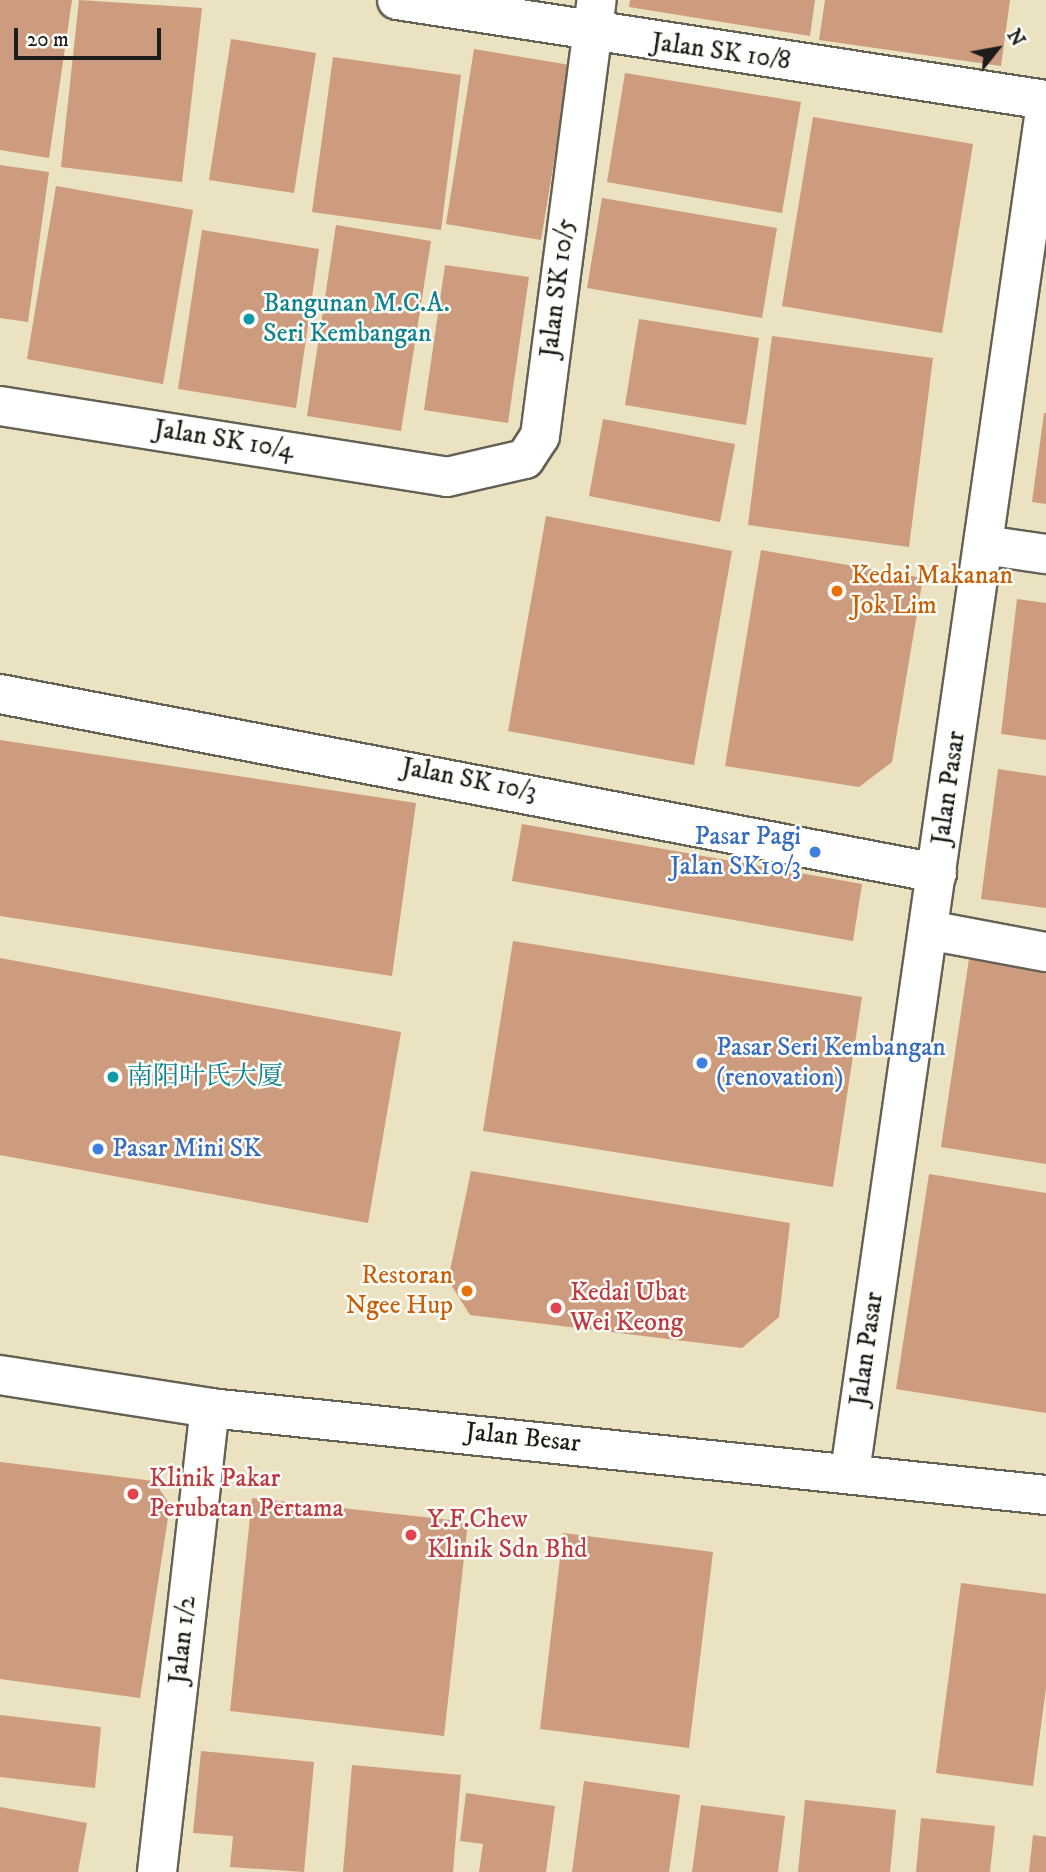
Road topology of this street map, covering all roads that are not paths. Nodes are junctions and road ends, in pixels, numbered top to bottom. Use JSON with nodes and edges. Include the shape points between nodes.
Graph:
{"nodes":[{"id":1,"x":397,"y":0,"type":"edge"},
{"id":2,"x":594,"y":16,"type":"edge"},
{"id":3,"x":1046,"y":102,"type":"edge"},
{"id":4,"x":0,"y":406,"type":"edge"},
{"id":5,"x":447,"y":477,"type":"joint"},
{"id":6,"x":984,"y":545,"type":"junction"},
{"id":7,"x":1046,"y":554,"type":"edge"},
{"id":8,"x":0,"y":694,"type":"edge"},
{"id":9,"x":937,"y":873,"type":"junction"},
{"id":10,"x":928,"y":930,"type":"junction"},
{"id":11,"x":1046,"y":952,"type":"edge"},
{"id":12,"x":0,"y":1376,"type":"edge"},
{"id":13,"x":209,"y":1408,"type":"junction"},
{"id":14,"x":850,"y":1472,"type":"junction"},
{"id":15,"x":1046,"y":1495,"type":"edge"},
{"id":16,"x":157,"y":1872,"type":"edge"}],
"edges":[{"from":1,"to":2,"type":"street","name":"Jalan SK 10/8"},
{"from":2,"to":3,"type":"street","name":"Jalan SK 10/8"},
{"from":2,"to":5,"type":"street","name":"Jalan SK 10/5","via":[[540,436],[525,459],[508,467]]},
{"from":3,"to":6,"type":"street","name":"Jalan Pasar"},
{"from":4,"to":5,"type":"street","name":"Jalan SK 10/4"},
{"from":6,"to":7,"type":"street"},
{"from":6,"to":9,"type":"street","name":"Jalan Pasar"},
{"from":8,"to":9,"type":"street","name":"Jalan SK 10/3"},
{"from":9,"to":10,"type":"street","name":"Jalan Pasar"},
{"from":10,"to":11,"type":"street"},
{"from":10,"to":14,"type":"street","name":"Jalan Pasar"},
{"from":12,"to":13,"type":"street","name":"Jalan Besar"},
{"from":13,"to":14,"type":"street","name":"Jalan Besar"},
{"from":13,"to":16,"type":"street","name":"Jalan 1/2"},
{"from":14,"to":15,"type":"street","name":"Jalan Besar"}]}
